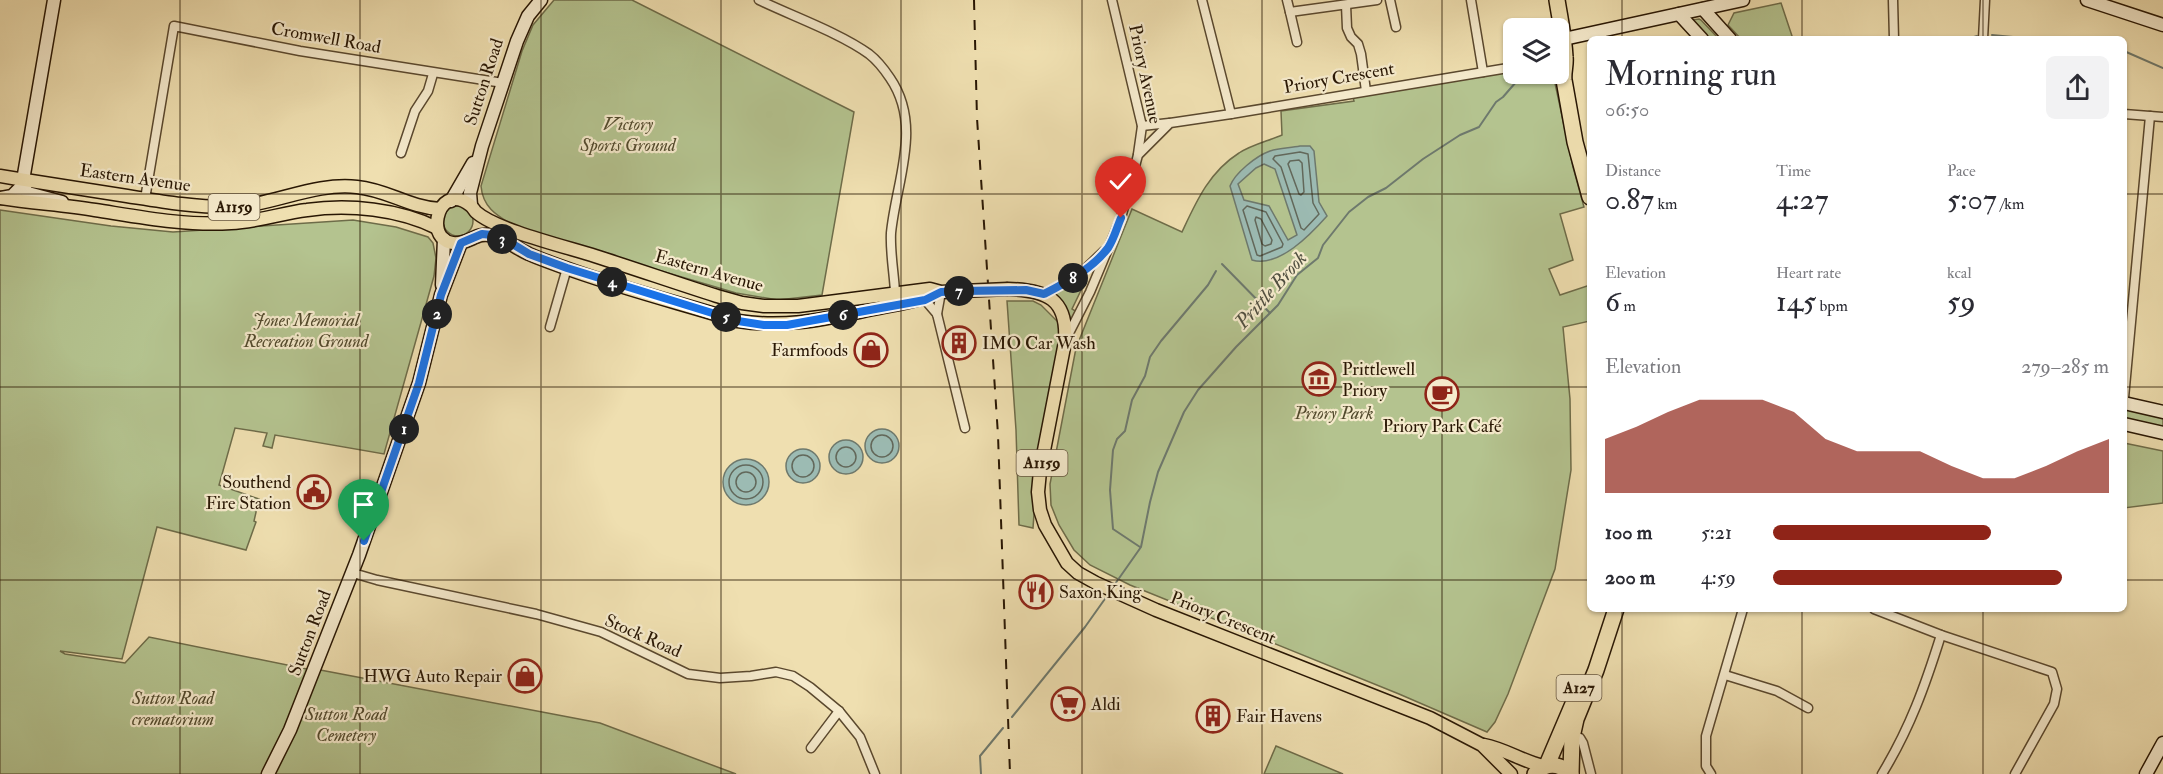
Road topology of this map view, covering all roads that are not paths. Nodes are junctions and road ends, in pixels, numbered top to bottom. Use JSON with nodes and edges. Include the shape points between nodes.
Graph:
{"nodes":[{"id":1,"x":54,"y":0,"type":"edge"},
{"id":2,"x":541,"y":0,"type":"edge"},
{"id":3,"x":759,"y":0,"type":"edge"},
{"id":4,"x":1112,"y":0,"type":"edge"},
{"id":5,"x":1202,"y":0,"type":"edge"},
{"id":6,"x":1287,"y":0,"type":"edge"},
{"id":7,"x":1377,"y":0,"type":"edge"},
{"id":8,"x":1390,"y":0,"type":"edge"},
{"id":9,"x":1471,"y":0,"type":"edge"},
{"id":10,"x":1557,"y":0,"type":"edge"},
{"id":11,"x":1743,"y":0,"type":"edge"},
{"id":12,"x":1893,"y":0,"type":"edge"},
{"id":13,"x":1985,"y":0,"type":"edge"},
{"id":14,"x":2087,"y":0,"type":"edge"},
{"id":15,"x":1346,"y":5,"type":"junction"},
{"id":16,"x":1720,"y":5,"type":"junction"},
{"id":17,"x":2123,"y":5,"type":"edge"},
{"id":18,"x":1703,"y":9,"type":"junction"},
{"id":19,"x":1290,"y":12,"type":"junction"},
{"id":20,"x":1679,"y":14,"type":"junction"},
{"id":21,"x":1560,"y":18,"type":"edge"},
{"id":22,"x":1714,"y":22,"type":"junction"},
{"id":23,"x":2163,"y":25,"type":"edge"},
{"id":24,"x":1396,"y":27,"type":"dead end"},
{"id":25,"x":1699,"y":36,"type":"edge"},
{"id":26,"x":1727,"y":36,"type":"edge"},
{"id":27,"x":1894,"y":36,"type":"edge"},
{"id":28,"x":1983,"y":36,"type":"edge"},
{"id":29,"x":1569,"y":38,"type":"edge"},
{"id":30,"x":1297,"y":42,"type":"dead end"},
{"id":31,"x":1503,"y":69,"type":"edge"},
{"id":32,"x":1569,"y":70,"type":"edge"},
{"id":33,"x":1483,"y":72,"type":"junction"},
{"id":34,"x":433,"y":74,"type":"junction"},
{"id":35,"x":503,"y":83,"type":"junction"},
{"id":36,"x":1565,"y":84,"type":"edge"},
{"id":37,"x":1366,"y":91,"type":"junction"},
{"id":38,"x":1231,"y":114,"type":"junction"},
{"id":39,"x":2127,"y":114,"type":"edge"},
{"id":40,"x":2150,"y":116,"type":"junction"},
{"id":41,"x":2163,"y":117,"type":"edge"},
{"id":42,"x":1170,"y":123,"type":"junction"},
{"id":43,"x":1142,"y":126,"type":"junction"},
{"id":44,"x":482,"y":146,"type":"junction"},
{"id":45,"x":1587,"y":150,"type":"edge"},
{"id":46,"x":401,"y":153,"type":"dead end"},
{"id":47,"x":1138,"y":155,"type":"junction"},
{"id":48,"x":0,"y":176,"type":"edge"},
{"id":49,"x":23,"y":183,"type":"junction"},
{"id":50,"x":1587,"y":185,"type":"edge"},
{"id":51,"x":0,"y":198,"type":"edge"},
{"id":52,"x":145,"y":199,"type":"junction"},
{"id":53,"x":451,"y":201,"type":"junction"},
{"id":54,"x":92,"y":209,"type":"junction"},
{"id":55,"x":440,"y":209,"type":"junction"},
{"id":56,"x":474,"y":209,"type":"junction"},
{"id":57,"x":437,"y":228,"type":"junction"},
{"id":58,"x":444,"y":239,"type":"junction"},
{"id":59,"x":466,"y":240,"type":"junction"},
{"id":60,"x":1108,"y":248,"type":"junction"},
{"id":61,"x":567,"y":268,"type":"junction"},
{"id":62,"x":895,"y":292,"type":"junction"},
{"id":63,"x":941,"y":292,"type":"junction"},
{"id":64,"x":1044,"y":294,"type":"junction"},
{"id":65,"x":441,"y":295,"type":"junction"},
{"id":66,"x":925,"y":300,"type":"junction"},
{"id":67,"x":937,"y":314,"type":"junction"},
{"id":68,"x":550,"y":327,"type":"dead end"},
{"id":69,"x":1065,"y":342,"type":"junction"},
{"id":70,"x":2127,"y":365,"type":"edge"},
{"id":71,"x":2127,"y":404,"type":"edge"},
{"id":72,"x":2163,"y":412,"type":"edge"},
{"id":73,"x":2127,"y":425,"type":"edge"},
{"id":74,"x":965,"y":428,"type":"dead end"},
{"id":75,"x":2163,"y":433,"type":"edge"},
{"id":76,"x":353,"y":573,"type":"junction"},
{"id":77,"x":1605,"y":612,"type":"edge"},
{"id":78,"x":1615,"y":612,"type":"edge"},
{"id":79,"x":1742,"y":612,"type":"edge"},
{"id":80,"x":1882,"y":612,"type":"edge"},
{"id":81,"x":1941,"y":635,"type":"junction"},
{"id":82,"x":1725,"y":675,"type":"junction"},
{"id":83,"x":1808,"y":708,"type":"dead end"},
{"id":84,"x":839,"y":711,"type":"junction"},
{"id":85,"x":1576,"y":738,"type":"junction"},
{"id":86,"x":2163,"y":743,"type":"edge"},
{"id":87,"x":1482,"y":745,"type":"junction"},
{"id":88,"x":811,"y":748,"type":"dead end"},
{"id":89,"x":1542,"y":768,"type":"edge"},
{"id":90,"x":268,"y":774,"type":"edge"},
{"id":91,"x":875,"y":774,"type":"edge"},
{"id":92,"x":1511,"y":774,"type":"edge"},
{"id":93,"x":1571,"y":774,"type":"edge"},
{"id":94,"x":1591,"y":774,"type":"edge"},
{"id":95,"x":1711,"y":774,"type":"edge"},
{"id":96,"x":1882,"y":774,"type":"edge"},
{"id":97,"x":2015,"y":774,"type":"edge"},
{"id":98,"x":2146,"y":774,"type":"edge"}],
"edges":[{"from":1,"to":49,"type":"street"},
{"from":2,"to":35,"type":"street","name":"Sutton Road","via":[[524,25]]},
{"from":3,"to":62,"type":"street","via":[[869,54],[900,93],[906,147],[891,234]]},
{"from":4,"to":43,"type":"street","name":"Priory Avenue"},
{"from":5,"to":38,"type":"street"},
{"from":6,"to":19,"type":"street"},
{"from":7,"to":15,"type":"street"},
{"from":8,"to":24,"type":"street"},
{"from":9,"to":33,"type":"street"},
{"from":10,"to":21,"type":"highway"},
{"from":11,"to":16,"type":"street"},
{"from":12,"to":27,"type":"street"},
{"from":13,"to":28,"type":"street"},
{"from":14,"to":17,"type":"street"},
{"from":15,"to":19,"type":"street"},
{"from":15,"to":37,"type":"street","via":[[1347,28],[1358,44]]},
{"from":16,"to":18,"type":"street"},
{"from":16,"to":22,"type":"street"},
{"from":17,"to":23,"type":"street"},
{"from":18,"to":20,"type":"street"},
{"from":18,"to":22,"type":"street"},
{"from":19,"to":30,"type":"street"},
{"from":20,"to":25,"type":"street"},
{"from":20,"to":29,"type":"street"},
{"from":22,"to":26,"type":"street"},
{"from":31,"to":33,"type":"street","name":"Priory Crescent"},
{"from":32,"to":45,"type":"highway"},
{"from":33,"to":37,"type":"street","name":"Priory Crescent"},
{"from":34,"to":35,"type":"street","name":"Cromwell Road"},
{"from":34,"to":46,"type":"street"},
{"from":34,"to":52,"type":"street","name":"Cromwell Road","via":[[174,26]]},
{"from":35,"to":44,"type":"street","name":"Sutton Road"},
{"from":36,"to":50,"type":"highway"},
{"from":37,"to":38,"type":"street","name":"Priory Crescent"},
{"from":38,"to":42,"type":"street","name":"Priory Crescent"},
{"from":39,"to":40,"type":"street"},
{"from":40,"to":41,"type":"street"},
{"from":40,"to":70,"type":"street"},
{"from":42,"to":43,"type":"street","name":"Priory Crescent"},
{"from":42,"to":47,"type":"street","name":"Priory Crescent"},
{"from":43,"to":47,"type":"street","name":"Priory Avenue"},
{"from":44,"to":53,"type":"street","name":"Sutton Road"},
{"from":44,"to":56,"type":"street","name":"Sutton Road","via":[[470,193]]},
{"from":47,"to":60,"type":"street","name":"Priory Crescent","via":[[1121,218]]},
{"from":48,"to":49,"type":"main road","name":"Eastern Avenue","number":"A1159"},
{"from":49,"to":51,"type":"street","via":[[12,196]]},
{"from":49,"to":52,"type":"main road","name":"Eastern Avenue","number":"A1159"},
{"from":49,"to":54,"type":"street","via":[[28,193]]},
{"from":51,"to":54,"type":"main road","name":"Eastern Avenue","number":"A1159"},
{"from":52,"to":55,"type":"main road","name":"Eastern Avenue","number":"A1159","via":[[245,206],[313,190],[356,187],[378,190],[418,207]]},
{"from":53,"to":55,"type":"main road"},
{"from":53,"to":56,"type":"main road","name":"Eastern Avenue","via":[[465,202]]},
{"from":54,"to":57,"type":"main road","name":"Eastern Avenue","number":"A1159","via":[[171,222],[232,224],[309,209],[336,208],[379,211]]},
{"from":55,"to":57,"type":"main road"},
{"from":56,"to":59,"type":"main road","via":[[478,225]]},
{"from":56,"to":62,"type":"main road","name":"Eastern Avenue","via":[[509,229],[742,303],[798,306]]},
{"from":57,"to":58,"type":"main road"},
{"from":58,"to":59,"type":"main road","name":"Eastern Avenue","via":[[455,243]]},
{"from":58,"to":65,"type":"street","name":"Sutton Road"},
{"from":59,"to":61,"type":"main road","name":"Eastern Avenue","via":[[492,235]]},
{"from":59,"to":65,"type":"street","name":"Sutton Road"},
{"from":60,"to":64,"type":"street","name":"Priory Crescent","via":[[1079,275]]},
{"from":60,"to":69,"type":"street","name":"Priory Crescent"},
{"from":61,"to":66,"type":"main road","name":"Eastern Avenue","via":[[738,321],[764,325],[787,325]]},
{"from":61,"to":68,"type":"street"},
{"from":62,"to":63,"type":"main road","name":"Eastern Avenue"},
{"from":63,"to":64,"type":"main road","name":"Eastern Avenue","bridge":true,"via":[[1008,289]]},
{"from":63,"to":66,"type":"main road","name":"Eastern Avenue"},
{"from":63,"to":67,"type":"street"},
{"from":64,"to":69,"type":"main road","name":"Priory Crescent","number":"A1159","via":[[1063,313]]},
{"from":65,"to":76,"type":"street","name":"Sutton Road","via":[[419,383]]},
{"from":66,"to":67,"type":"street"},
{"from":67,"to":74,"type":"street"},
{"from":69,"to":87,"type":"main road","name":"Priory Crescent","number":"A1159","via":[[1038,492],[1045,525],[1078,573],[1156,610],[1430,718]]},
{"from":71,"to":72,"type":"street"},
{"from":73,"to":75,"type":"street"},
{"from":76,"to":84,"type":"street","name":"Stock Road","via":[[602,632],[688,674],[720,678],[776,672],[794,676]]},
{"from":76,"to":90,"type":"street","name":"Sutton Road","via":[[290,730]]},
{"from":77,"to":89,"type":"highway","number":"A127","via":[[1583,679]]},
{"from":78,"to":85,"type":"highway","number":"A127","via":[[1576,719]]},
{"from":79,"to":82,"type":"street"},
{"from":80,"to":81,"type":"street"},
{"from":81,"to":96,"type":"street","via":[[1924,692]]},
{"from":81,"to":97,"type":"street","via":[[2052,672],[2057,689],[2054,704]]},
{"from":82,"to":83,"type":"street","via":[[1777,691]]},
{"from":82,"to":95,"type":"street","via":[[1706,736],[1706,766]]},
{"from":84,"to":88,"type":"street"},
{"from":84,"to":91,"type":"street","name":"Stock Road","via":[[860,737]]},
{"from":85,"to":93,"type":"highway","number":"A127"},
{"from":85,"to":94,"type":"street","via":[[1584,743]]},
{"from":86,"to":98,"type":"street"},
{"from":87,"to":89,"type":"main road","name":"Priory Crescent","number":"A1159","via":[[1500,748]]},
{"from":87,"to":92,"type":"main road","name":"Priory Crescent","number":"A1159"},
{"from":89,"to":93,"type":"highway","via":[[1560,766]]}]}
